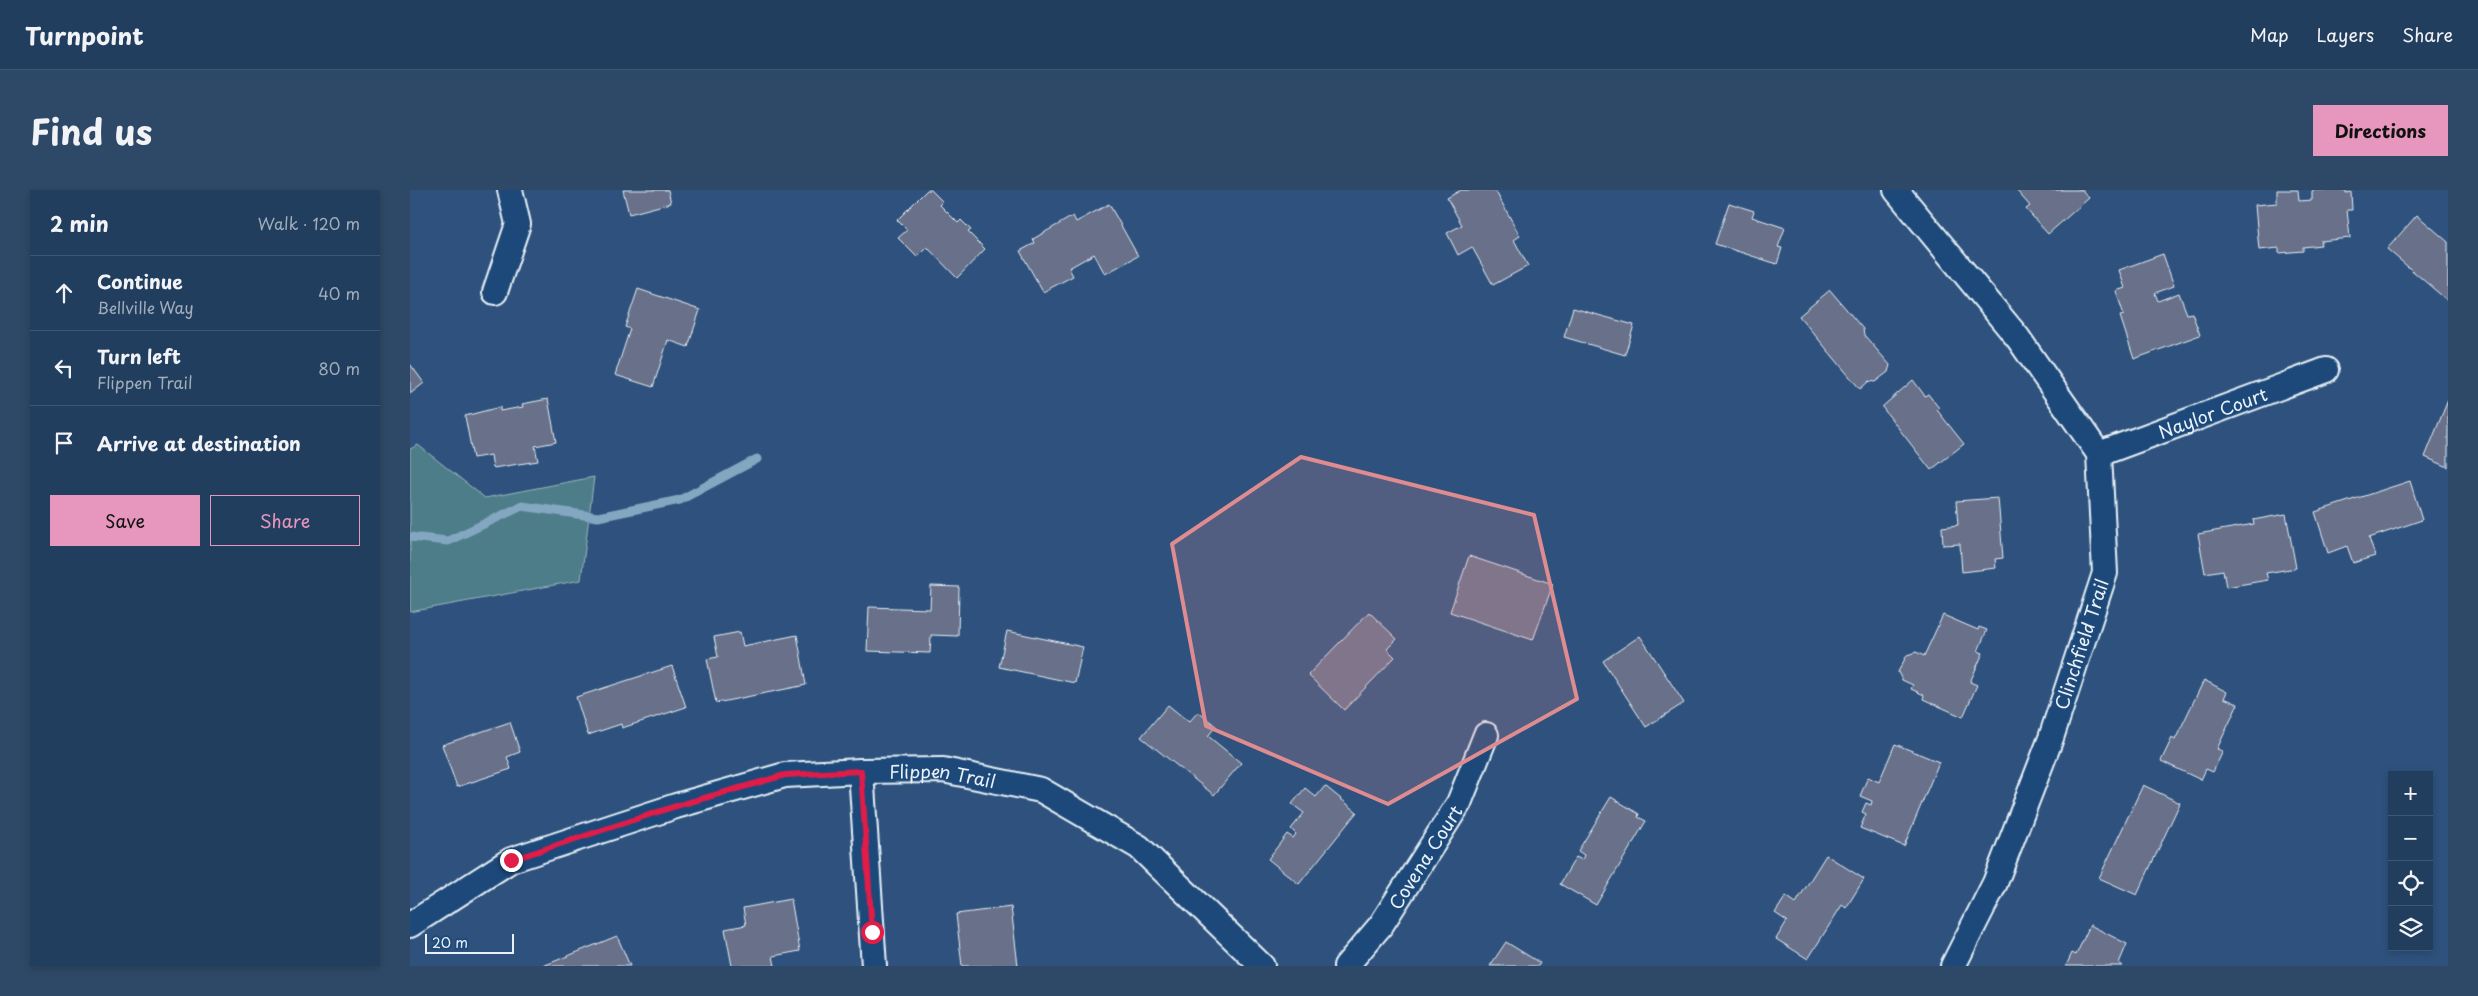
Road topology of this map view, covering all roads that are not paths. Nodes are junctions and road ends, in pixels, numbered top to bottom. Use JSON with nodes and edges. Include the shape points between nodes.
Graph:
{"nodes":[{"id":1,"x":510,"y":190,"type":"edge"},
{"id":2,"x":1896,"y":190,"type":"edge"},
{"id":3,"x":495,"y":292,"type":"dead end"},
{"id":4,"x":2326,"y":370,"type":"dead end"},
{"id":5,"x":2099,"y":454,"type":"junction"},
{"id":6,"x":1486,"y":735,"type":"dead end"},
{"id":7,"x":861,"y":771,"type":"junction"},
{"id":8,"x":410,"y":925,"type":"edge"},
{"id":9,"x":874,"y":966,"type":"edge"},
{"id":10,"x":1262,"y":966,"type":"edge"},
{"id":11,"x":1346,"y":966,"type":"edge"},
{"id":12,"x":1953,"y":966,"type":"edge"}],
"edges":[{"from":1,"to":3,"type":"street","via":[[518,224]]},
{"from":2,"to":5,"type":"street","via":[[2018,338]]},
{"from":4,"to":5,"type":"street","name":"Naylor Court"},
{"from":5,"to":12,"type":"street","name":"Clinchfield Trail","via":[[2105,573],[2051,738],[2013,838],[1995,883]]},
{"from":6,"to":11,"type":"street","name":"Covena Court","via":[[1459,803],[1381,925]]},
{"from":7,"to":8,"type":"street","name":"Flippen Trail","via":[[785,775],[676,806],[511,860]]},
{"from":7,"to":9,"type":"street"},
{"from":7,"to":10,"type":"street","name":"Flippen Trail","via":[[943,770],[1041,790],[1139,847]]}]}
